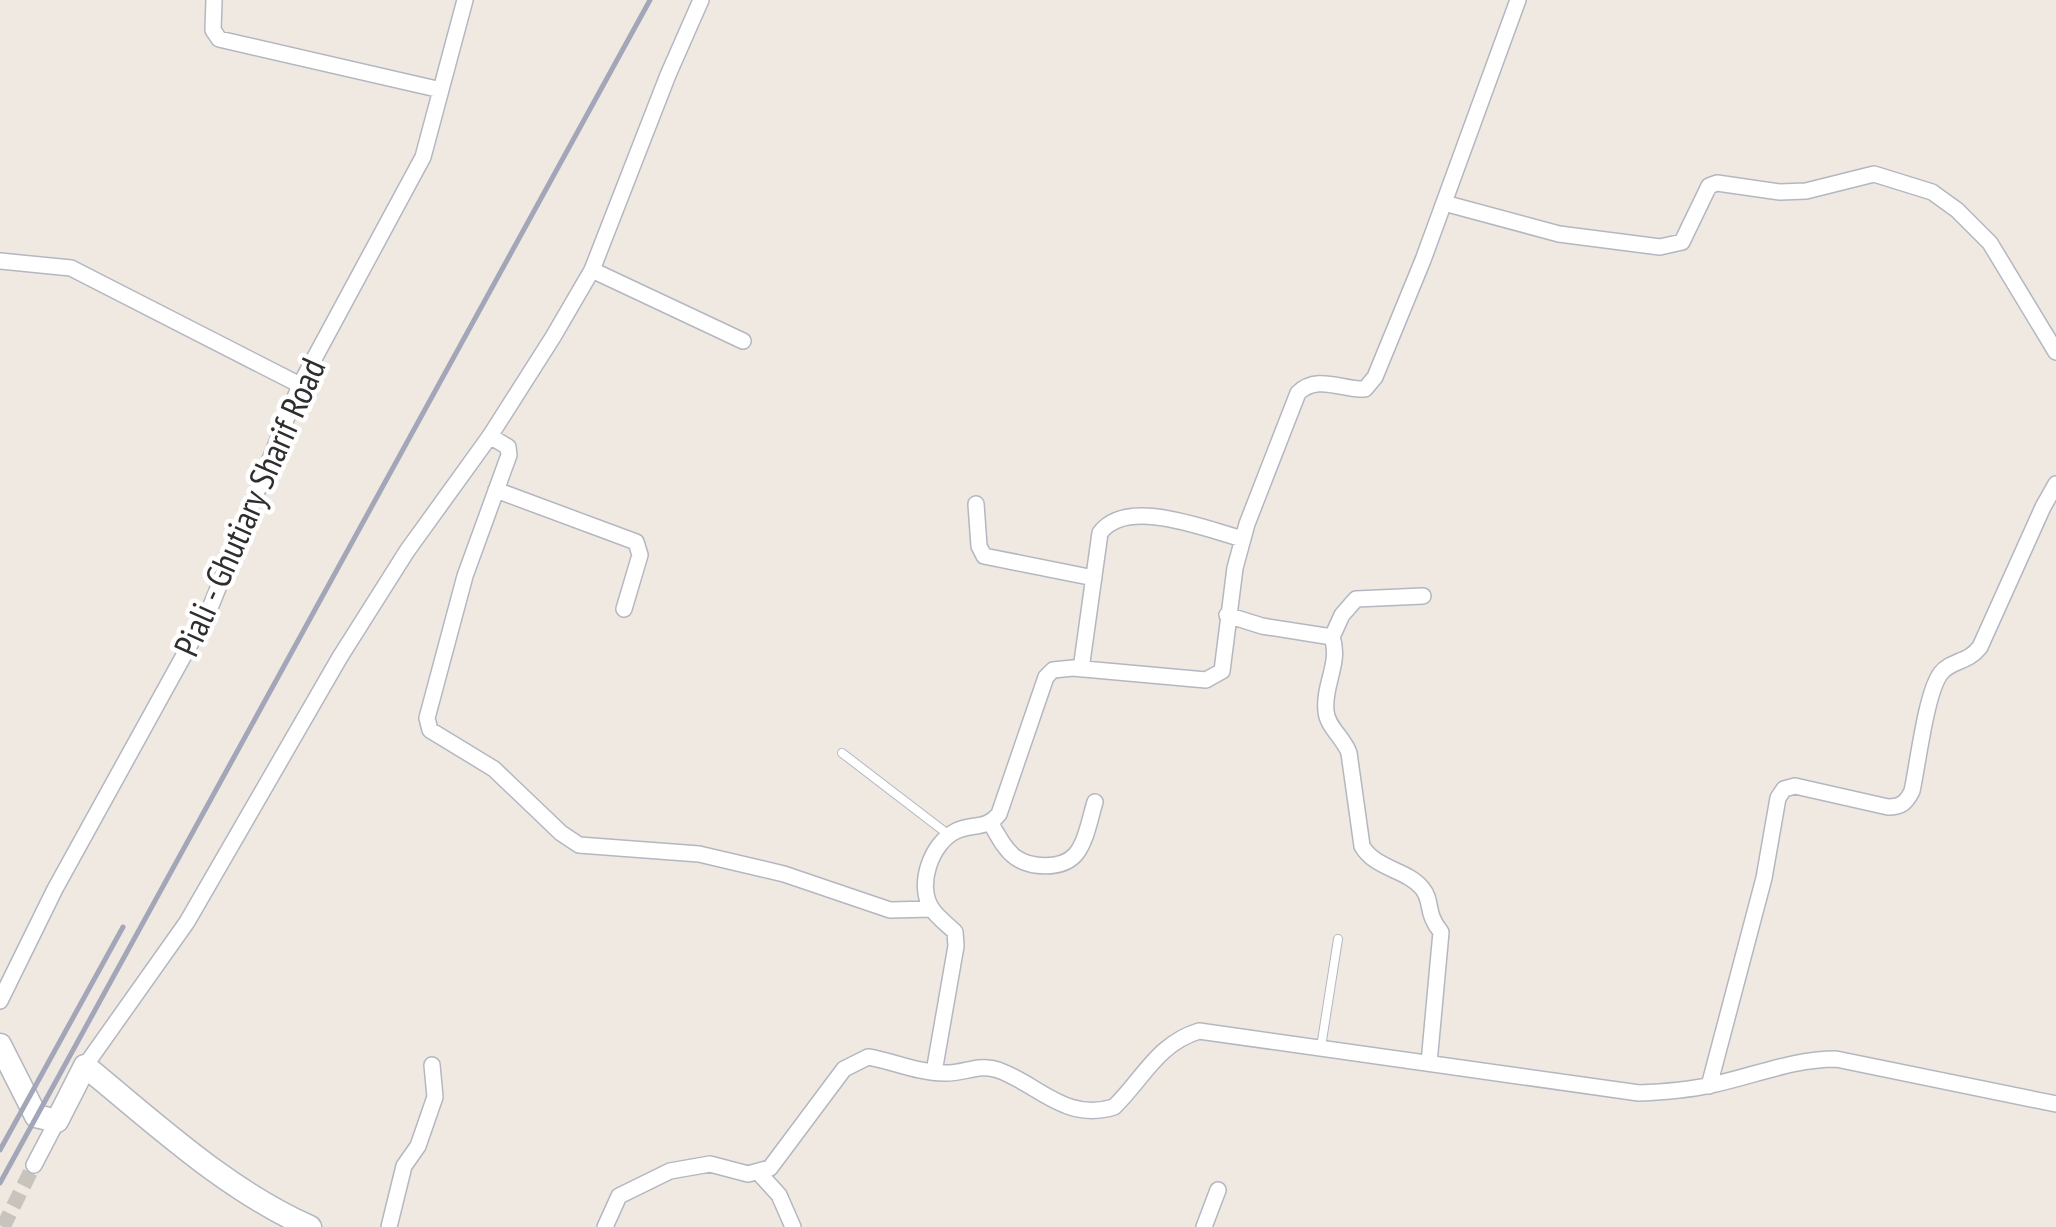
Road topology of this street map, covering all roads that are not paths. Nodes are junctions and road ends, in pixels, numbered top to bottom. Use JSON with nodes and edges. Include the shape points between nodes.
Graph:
{"nodes":[{"id":1,"x":214,"y":0,"type":"edge"},
{"id":2,"x":465,"y":0,"type":"edge"},
{"id":3,"x":701,"y":0,"type":"edge"},
{"id":4,"x":1518,"y":0,"type":"edge"},
{"id":5,"x":442,"y":90,"type":"junction"},
{"id":6,"x":1444,"y":202,"type":"junction"},
{"id":7,"x":0,"y":262,"type":"edge"},
{"id":8,"x":592,"y":270,"type":"junction"},
{"id":9,"x":744,"y":341,"type":"dead end"},
{"id":10,"x":2056,"y":352,"type":"edge"},
{"id":11,"x":295,"y":397,"type":"junction"},
{"id":12,"x":490,"y":436,"type":"junction"},
{"id":13,"x":2056,"y":484,"type":"edge"},
{"id":14,"x":496,"y":490,"type":"junction"},
{"id":15,"x":976,"y":504,"type":"dead end"},
{"id":16,"x":1243,"y":539,"type":"junction"},
{"id":17,"x":1094,"y":578,"type":"junction"},
{"id":18,"x":1423,"y":596,"type":"dead end"},
{"id":19,"x":624,"y":609,"type":"dead end"},
{"id":20,"x":1227,"y":615,"type":"junction"},
{"id":21,"x":1332,"y":637,"type":"junction"},
{"id":22,"x":1081,"y":669,"type":"junction"},
{"id":23,"x":842,"y":754,"type":"dead end"},
{"id":24,"x":1095,"y":802,"type":"dead end"},
{"id":25,"x":992,"y":824,"type":"junction"},
{"id":26,"x":949,"y":836,"type":"junction"},
{"id":27,"x":932,"y":909,"type":"junction"},
{"id":28,"x":1338,"y":939,"type":"dead end"},
{"id":29,"x":0,"y":1001,"type":"edge"},
{"id":30,"x":0,"y":1045,"type":"edge"},
{"id":31,"x":1321,"y":1047,"type":"junction"},
{"id":32,"x":1429,"y":1063,"type":"junction"},
{"id":33,"x":432,"y":1065,"type":"dead end"},
{"id":34,"x":86,"y":1066,"type":"junction"},
{"id":35,"x":934,"y":1072,"type":"junction"},
{"id":36,"x":1709,"y":1086,"type":"junction"},
{"id":37,"x":2056,"y":1104,"type":"edge"},
{"id":38,"x":56,"y":1121,"type":"junction"},
{"id":39,"x":34,"y":1165,"type":"tunnel mouth"},
{"id":40,"x":760,"y":1174,"type":"junction"},
{"id":41,"x":1218,"y":1190,"type":"dead end"},
{"id":42,"x":310,"y":1227,"type":"edge"},
{"id":43,"x":389,"y":1227,"type":"edge"},
{"id":44,"x":605,"y":1227,"type":"edge"},
{"id":45,"x":793,"y":1227,"type":"edge"},
{"id":46,"x":1204,"y":1227,"type":"edge"}],
"edges":[{"from":1,"to":5,"type":"street","via":[[219,39]]},
{"from":2,"to":5,"type":"street","name":"Piali - Ghutiary Sharif Road"},
{"from":3,"to":8,"type":"street"},
{"from":4,"to":6,"type":"street"},
{"from":5,"to":11,"type":"street","name":"Piali - Ghutiary Sharif Road","via":[[423,157]]},
{"from":6,"to":10,"type":"street","via":[[1560,234],[1660,246],[1682,242],[1709,186],[1717,183],[1806,191],[1863,174],[1888,177],[1945,200],[1990,243]]},
{"from":6,"to":16,"type":"street","via":[[1375,377],[1365,388],[1323,383],[1298,393]]},
{"from":7,"to":11,"type":"street","via":[[85,274]]},
{"from":8,"to":9,"type":"street"},
{"from":8,"to":12,"type":"street"},
{"from":11,"to":29,"type":"street","name":"Piali - Ghutiary Sharif Road","via":[[210,608]]},
{"from":12,"to":14,"type":"street","via":[[510,450]]},
{"from":12,"to":34,"type":"street","via":[[340,657],[187,922]]},
{"from":13,"to":36,"type":"street","via":[[1980,646],[1940,674],[1932,691],[1907,801],[1888,807],[1794,786],[1778,798],[1764,878]]},
{"from":14,"to":19,"type":"street","via":[[636,542],[640,555]]},
{"from":14,"to":27,"type":"street","via":[[465,576],[427,718],[430,730],[494,768],[579,845],[699,854],[890,910]]},
{"from":15,"to":17,"type":"street","via":[[984,556]]},
{"from":16,"to":17,"type":"street","via":[[1169,518],[1118,521],[1100,533]]},
{"from":16,"to":20,"type":"street"},
{"from":17,"to":22,"type":"street"},
{"from":18,"to":21,"type":"street","via":[[1356,599]]},
{"from":20,"to":21,"type":"street"},
{"from":20,"to":22,"type":"street","via":[[1226,660],[1214,678]]},
{"from":21,"to":32,"type":"street","via":[[1326,711],[1349,753],[1362,846],[1418,884],[1441,932]]},
{"from":22,"to":25,"type":"street","via":[[1060,668],[1046,677]]},
{"from":23,"to":26,"type":"lane"},
{"from":24,"to":25,"type":"street","via":[[1079,851],[1060,864],[1019,860]]},
{"from":25,"to":26,"type":"street"},
{"from":26,"to":27,"type":"street","via":[[926,878]]},
{"from":27,"to":35,"type":"street","via":[[956,938]]},
{"from":28,"to":31,"type":"lane"},
{"from":30,"to":38,"type":"main road","via":[[36,1116]]},
{"from":31,"to":32,"type":"street"},
{"from":31,"to":35,"type":"street","via":[[1213,1032],[1188,1035],[1148,1063],[1120,1101],[1103,1110],[1053,1102],[990,1067]]},
{"from":32,"to":36,"type":"street","via":[[1614,1092]]},
{"from":33,"to":43,"type":"street","via":[[435,1097],[404,1166]]},
{"from":34,"to":38,"type":"main road"},
{"from":34,"to":42,"type":"main road","via":[[178,1144]]},
{"from":35,"to":40,"type":"street","via":[[868,1057],[855,1061]]},
{"from":36,"to":37,"type":"street","via":[[1808,1059],[1836,1059]]},
{"from":38,"to":39,"type":"street"},
{"from":40,"to":44,"type":"street","via":[[710,1164],[670,1170],[620,1196]]},
{"from":40,"to":45,"type":"street","via":[[779,1195]]},
{"from":41,"to":46,"type":"street"}]}
